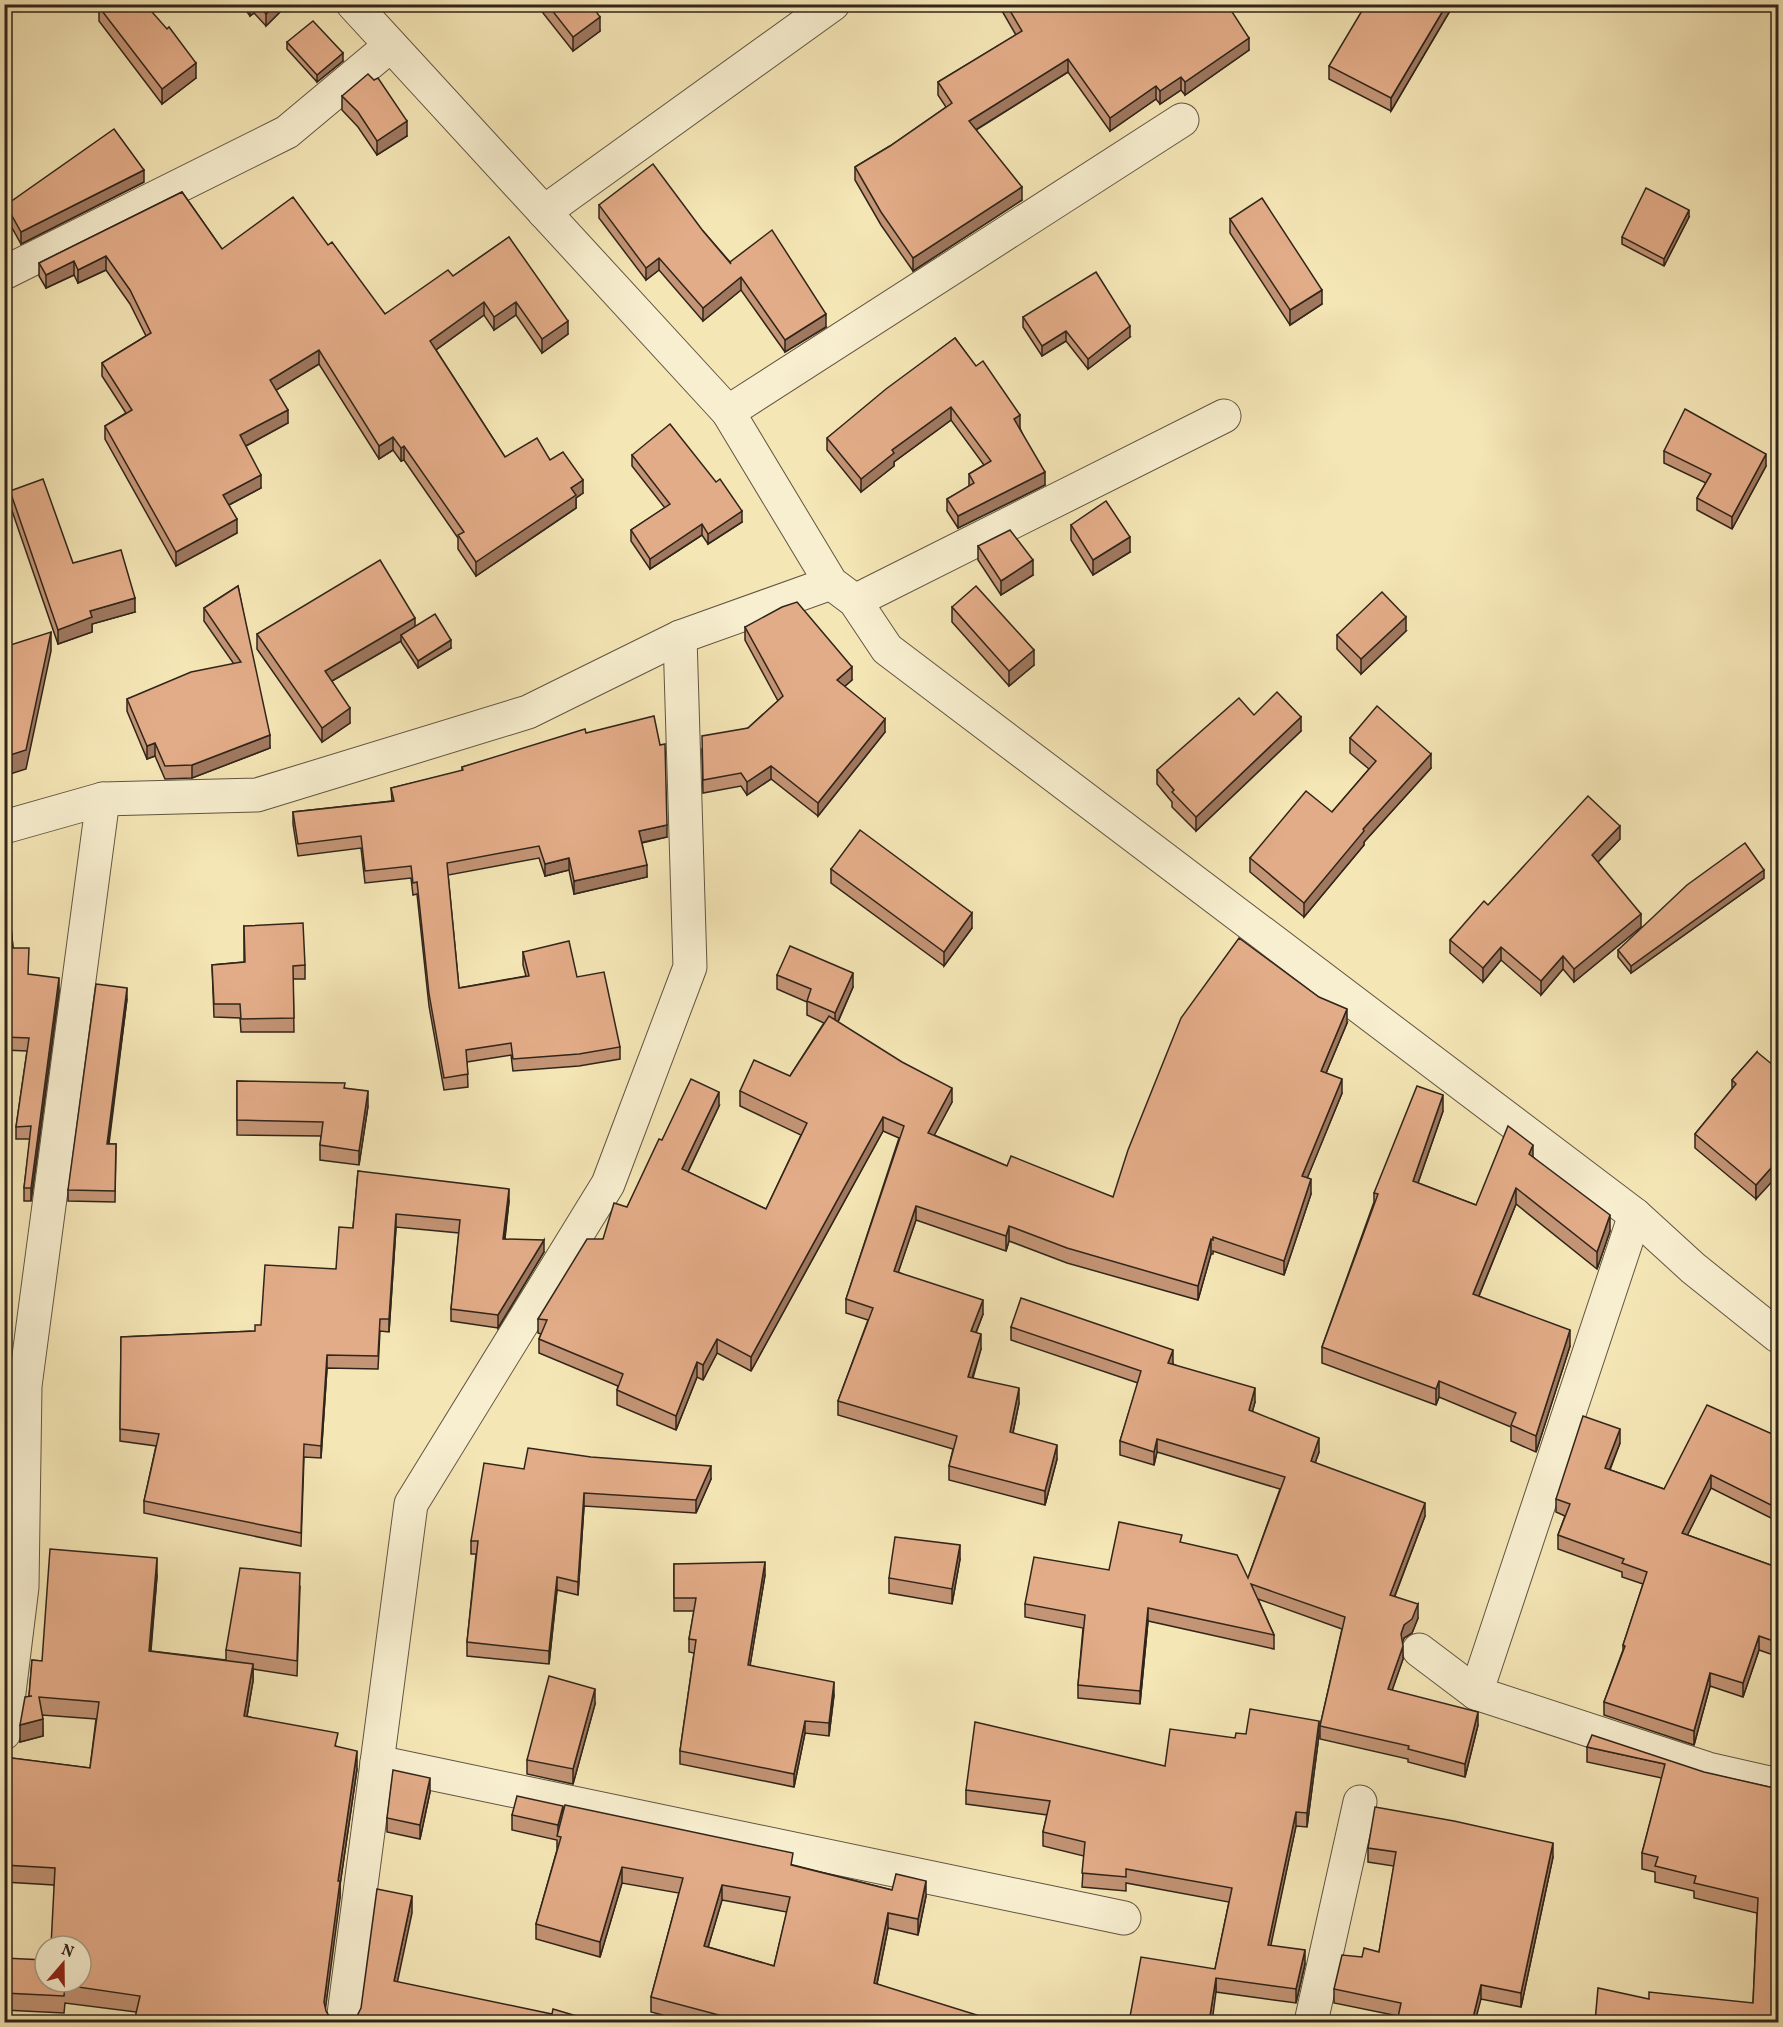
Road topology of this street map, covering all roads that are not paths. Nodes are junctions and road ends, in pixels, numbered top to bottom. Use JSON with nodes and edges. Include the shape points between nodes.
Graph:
{"nodes":[{"id":1,"x":353,"y":4,"type":"edge"},
{"id":2,"x":833,"y":4,"type":"edge"},
{"id":3,"x":390,"y":46,"type":"junction"},
{"id":4,"x":1182,"y":120,"type":"dead end"},
{"id":5,"x":544,"y":212,"type":"junction"},
{"id":6,"x":4,"y":273,"type":"edge"},
{"id":7,"x":728,"y":412,"type":"junction"},
{"id":8,"x":1224,"y":416,"type":"dead end"},
{"id":9,"x":843,"y":592,"type":"junction"},
{"id":10,"x":680,"y":637,"type":"junction"},
{"id":11,"x":103,"y":799,"type":"junction"},
{"id":12,"x":4,"y":827,"type":"edge"},
{"id":13,"x":1635,"y":1215,"type":"junction"},
{"id":14,"x":1779,"y":1336,"type":"edge"},
{"id":15,"x":1419,"y":1650,"type":"dead end"},
{"id":16,"x":1476,"y":1693,"type":"junction"},
{"id":17,"x":4,"y":1733,"type":"edge"},
{"id":18,"x":377,"y":1762,"type":"junction"},
{"id":19,"x":1779,"y":1785,"type":"edge"},
{"id":20,"x":1360,"y":1802,"type":"dead end"},
{"id":21,"x":1124,"y":1918,"type":"dead end"},
{"id":22,"x":343,"y":2022,"type":"edge"},
{"id":23,"x":1311,"y":2022,"type":"edge"}],
"edges":[{"from":1,"to":3,"type":"street"},
{"from":2,"to":5,"type":"street"},
{"from":3,"to":5,"type":"street"},
{"from":3,"to":6,"type":"street","via":[[286,132]]},
{"from":4,"to":7,"type":"street"},
{"from":5,"to":7,"type":"street"},
{"from":7,"to":9,"type":"street"},
{"from":8,"to":9,"type":"street"},
{"from":9,"to":10,"type":"street"},
{"from":9,"to":13,"type":"street","via":[[887,649]]},
{"from":10,"to":11,"type":"street","via":[[528,712],[257,795]]},
{"from":10,"to":18,"type":"street","via":[[690,968],[608,1184],[411,1504]]},
{"from":11,"to":12,"type":"street"},
{"from":11,"to":17,"type":"street","via":[[26,1386],[22,1587]]},
{"from":13,"to":14,"type":"street","via":[[1693,1268]]},
{"from":13,"to":16,"type":"street"},
{"from":15,"to":16,"type":"street"},
{"from":16,"to":19,"type":"street","via":[[1708,1769]]},
{"from":18,"to":21,"type":"street"},
{"from":18,"to":22,"type":"street"},
{"from":20,"to":23,"type":"street"}]}
